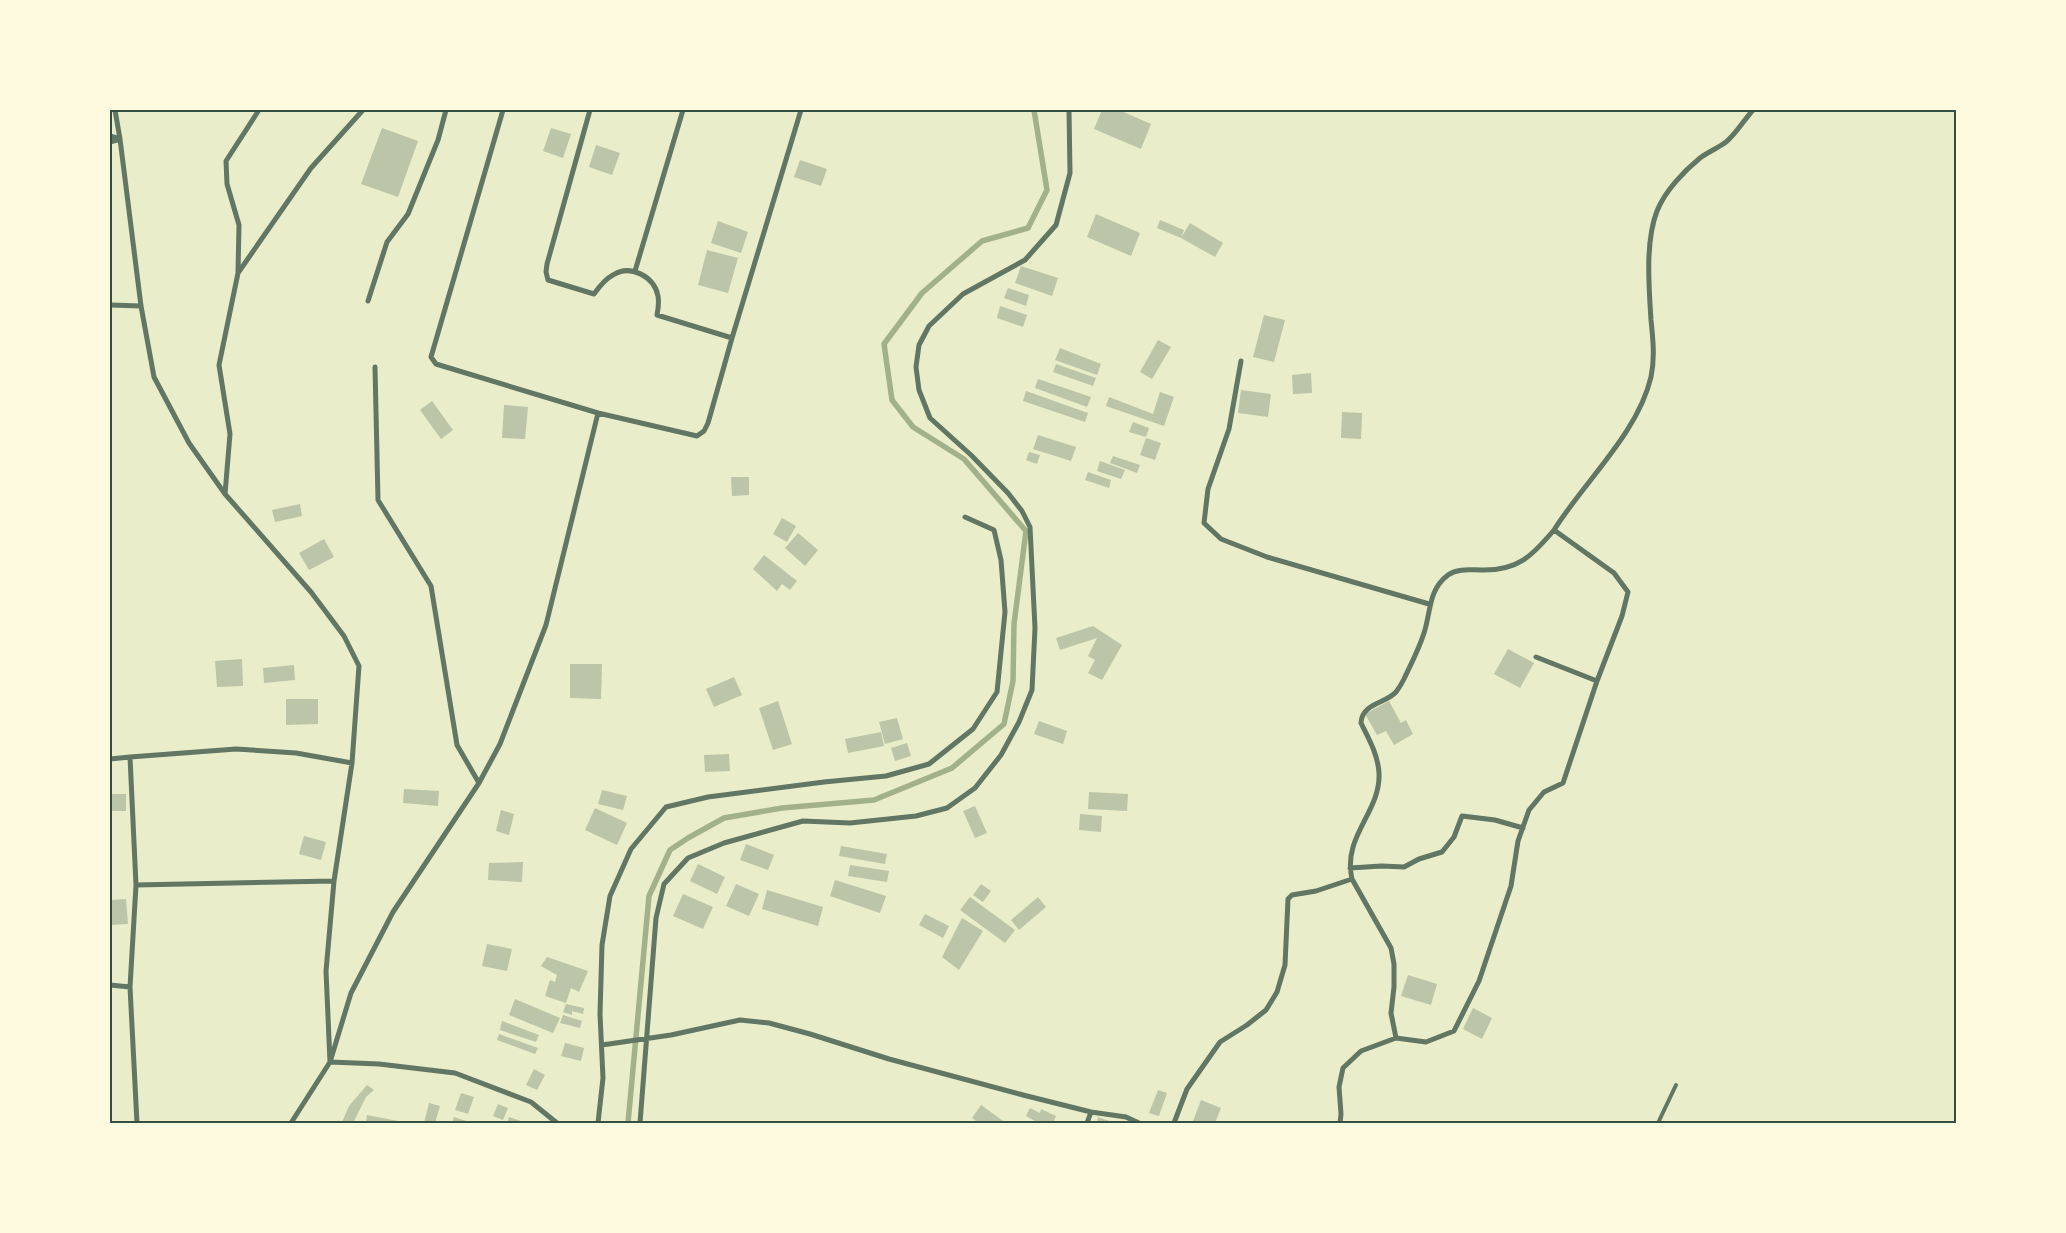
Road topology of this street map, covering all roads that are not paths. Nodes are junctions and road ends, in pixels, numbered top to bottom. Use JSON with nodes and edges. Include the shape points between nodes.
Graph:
{"nodes":[{"id":1,"x":115,"y":110,"type":"edge"},
{"id":2,"x":259,"y":110,"type":"edge"},
{"id":3,"x":363,"y":110,"type":"edge"},
{"id":4,"x":446,"y":110,"type":"edge"},
{"id":5,"x":503,"y":110,"type":"edge"},
{"id":6,"x":590,"y":110,"type":"edge"},
{"id":7,"x":683,"y":110,"type":"edge"},
{"id":8,"x":801,"y":110,"type":"edge"},
{"id":9,"x":1069,"y":110,"type":"edge"},
{"id":10,"x":1752,"y":110,"type":"edge"},
{"id":11,"x":110,"y":136,"type":"edge"},
{"id":12,"x":120,"y":139,"type":"junction"},
{"id":13,"x":110,"y":142,"type":"edge"},
{"id":14,"x":635,"y":271,"type":"junction"},
{"id":15,"x":238,"y":273,"type":"junction"},
{"id":16,"x":368,"y":301,"type":"dead end"},
{"id":17,"x":110,"y":305,"type":"edge"},
{"id":18,"x":141,"y":306,"type":"junction"},
{"id":19,"x":732,"y":338,"type":"junction"},
{"id":20,"x":1241,"y":361,"type":"dead end"},
{"id":21,"x":375,"y":367,"type":"dead end"},
{"id":22,"x":598,"y":414,"type":"junction"},
{"id":23,"x":225,"y":494,"type":"junction"},
{"id":24,"x":965,"y":517,"type":"dead end"},
{"id":25,"x":1554,"y":530,"type":"junction"},
{"id":26,"x":1429,"y":604,"type":"junction"},
{"id":27,"x":1536,"y":657,"type":"dead end"},
{"id":28,"x":1597,"y":681,"type":"junction"},
{"id":29,"x":130,"y":757,"type":"junction"},
{"id":30,"x":110,"y":759,"type":"edge"},
{"id":31,"x":352,"y":763,"type":"junction"},
{"id":32,"x":479,"y":783,"type":"junction"},
{"id":33,"x":1523,"y":828,"type":"junction"},
{"id":34,"x":1350,"y":868,"type":"junction"},
{"id":35,"x":1352,"y":879,"type":"junction"},
{"id":36,"x":334,"y":881,"type":"junction"},
{"id":37,"x":136,"y":885,"type":"junction"},
{"id":38,"x":110,"y":985,"type":"edge"},
{"id":39,"x":130,"y":987,"type":"junction"},
{"id":40,"x":1396,"y":1038,"type":"junction"},
{"id":41,"x":644,"y":1040,"type":"junction"},
{"id":42,"x":602,"y":1045,"type":"junction"},
{"id":43,"x":330,"y":1062,"type":"junction"},
{"id":44,"x":1676,"y":1085,"type":"dead end"},
{"id":45,"x":1091,"y":1112,"type":"junction"},
{"id":46,"x":137,"y":1123,"type":"edge"},
{"id":47,"x":290,"y":1123,"type":"edge"},
{"id":48,"x":557,"y":1123,"type":"edge"},
{"id":49,"x":598,"y":1123,"type":"edge"},
{"id":50,"x":640,"y":1123,"type":"edge"},
{"id":51,"x":1087,"y":1123,"type":"edge"},
{"id":52,"x":1139,"y":1123,"type":"edge"},
{"id":53,"x":1174,"y":1123,"type":"edge"},
{"id":54,"x":1340,"y":1123,"type":"edge"},
{"id":55,"x":1658,"y":1123,"type":"edge"}],
"edges":[{"from":1,"to":12,"type":"street"},
{"from":2,"to":15,"type":"street","via":[[226,161],[227,184],[238,225]]},
{"from":3,"to":15,"type":"street","via":[[311,168]]},
{"from":4,"to":16,"type":"street","via":[[438,140],[408,214],[387,242]]},
{"from":5,"to":22,"type":"street","via":[[431,357],[436,364]]},
{"from":6,"to":14,"type":"street","via":[[546,272],[548,280],[594,294],[613,274]]},
{"from":7,"to":14,"type":"street"},
{"from":8,"to":19,"type":"street"},
{"from":9,"to":41,"type":"street","via":[[1070,173],[1056,224],[1025,260],[963,294],[928,326],[919,345],[916,367],[919,390],[930,418],[1008,494],[1030,527],[1035,628],[1032,690],[1019,722],[1001,755],[975,788],[947,808],[916,816],[850,823],[803,821],[724,843],[688,858],[664,884],[656,918]]},
{"from":10,"to":25,"type":"street","via":[[1727,141],[1700,158],[1675,182],[1657,210],[1651,240],[1649,289],[1654,352],[1651,377],[1626,432]]},
{"from":11,"to":12,"type":"street"},
{"from":12,"to":13,"type":"street"},
{"from":12,"to":18,"type":"street"},
{"from":14,"to":19,"type":"street","via":[[651,282],[658,296],[657,316]]},
{"from":15,"to":23,"type":"street","via":[[219,365],[230,434]]},
{"from":17,"to":18,"type":"street"},
{"from":18,"to":23,"type":"street","via":[[154,377],[189,443]]},
{"from":19,"to":22,"type":"street","via":[[708,422],[697,436]]},
{"from":20,"to":26,"type":"street","via":[[1229,428],[1208,489],[1204,523],[1221,539],[1267,556]]},
{"from":21,"to":32,"type":"street","via":[[378,500],[431,586],[458,746]]},
{"from":22,"to":32,"type":"street","via":[[546,625],[500,744]]},
{"from":23,"to":31,"type":"street","via":[[311,592],[344,636],[359,666]]},
{"from":24,"to":42,"type":"street","via":[[994,530],[1001,560],[1005,612],[997,692],[973,729],[929,764],[886,776],[708,797],[666,808],[631,849],[610,896],[602,945]]},
{"from":25,"to":26,"type":"street","via":[[1520,564],[1505,568],[1465,569],[1449,575],[1433,593]]},
{"from":25,"to":28,"type":"street","via":[[1614,573],[1628,592]]},
{"from":26,"to":34,"type":"street","via":[[1424,632],[1403,681],[1396,692],[1368,708],[1361,719],[1377,756],[1379,773],[1372,804],[1352,845]]},
{"from":27,"to":28,"type":"street"},
{"from":28,"to":33,"type":"street","via":[[1563,783],[1544,792],[1529,810]]},
{"from":29,"to":30,"type":"street"},
{"from":29,"to":31,"type":"street","via":[[236,749],[296,753]]},
{"from":29,"to":37,"type":"street"},
{"from":31,"to":36,"type":"street"},
{"from":32,"to":43,"type":"street","via":[[393,912],[351,993]]},
{"from":33,"to":34,"type":"street","via":[[1462,816],[1454,837],[1442,852],[1404,867]]},
{"from":33,"to":40,"type":"street","via":[[1511,886],[1479,982],[1454,1031],[1426,1042]]},
{"from":34,"to":35,"type":"street"},
{"from":35,"to":40,"type":"street","via":[[1391,948],[1394,972],[1390,1013]]},
{"from":35,"to":53,"type":"street","via":[[1292,895],[1288,899],[1287,952],[1277,992],[1266,1010],[1220,1042],[1187,1089]]},
{"from":36,"to":37,"type":"street"},
{"from":36,"to":43,"type":"street","via":[[326,971]]},
{"from":37,"to":39,"type":"street"},
{"from":38,"to":39,"type":"street"},
{"from":39,"to":46,"type":"street"},
{"from":40,"to":54,"type":"street","via":[[1361,1051],[1343,1068],[1339,1087]]},
{"from":41,"to":42,"type":"street"},
{"from":41,"to":45,"type":"street","via":[[740,1020],[769,1024]]},
{"from":41,"to":50,"type":"street"},
{"from":42,"to":49,"type":"street","via":[[603,1078]]},
{"from":43,"to":47,"type":"street"},
{"from":43,"to":48,"type":"street","via":[[454,1073],[531,1102]]},
{"from":44,"to":55,"type":"lane"},
{"from":45,"to":51,"type":"street"},
{"from":45,"to":52,"type":"street","via":[[1126,1117]]}]}
